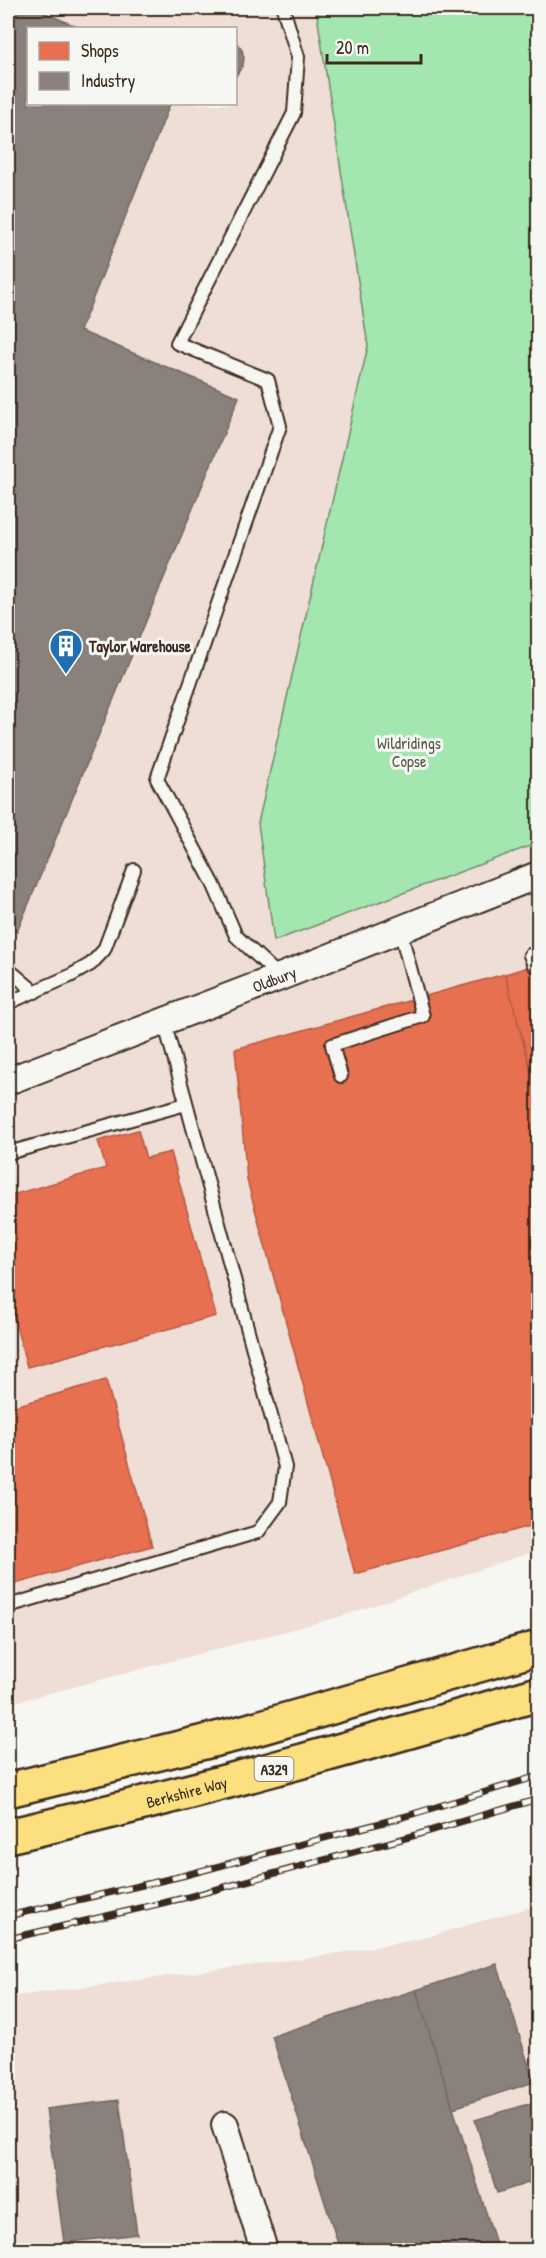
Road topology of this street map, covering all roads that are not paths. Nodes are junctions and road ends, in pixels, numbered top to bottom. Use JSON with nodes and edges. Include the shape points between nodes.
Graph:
{"nodes":[{"id":1,"x":283,"y":8,"type":"edge"},
{"id":2,"x":134,"y":870,"type":"dead end"},
{"id":3,"x":538,"y":875,"type":"edge"},
{"id":4,"x":400,"y":930,"type":"junction"},
{"id":5,"x":538,"y":952,"type":"edge"},
{"id":6,"x":534,"y":965,"type":"dead end"},
{"id":7,"x":8,"y":969,"type":"edge"},
{"id":8,"x":280,"y":977,"type":"junction"},
{"id":9,"x":35,"y":992,"type":"junction"},
{"id":10,"x":8,"y":1003,"type":"edge"},
{"id":11,"x":164,"y":1021,"type":"junction"},
{"id":12,"x":341,"y":1076,"type":"dead end"},
{"id":13,"x":8,"y":1081,"type":"edge"},
{"id":14,"x":186,"y":1104,"type":"junction"},
{"id":15,"x":8,"y":1153,"type":"edge"},
{"id":16,"x":8,"y":1606,"type":"edge"},
{"id":17,"x":538,"y":1648,"type":"edge"},
{"id":18,"x":538,"y":1694,"type":"edge"},
{"id":19,"x":8,"y":1790,"type":"edge"},
{"id":20,"x":8,"y":1836,"type":"edge"},
{"id":21,"x":225,"y":2125,"type":"dead end"},
{"id":22,"x":264,"y":2250,"type":"edge"}],
"edges":[{"from":1,"to":8,"type":"lane","via":[[298,57],[294,113],[177,344],[268,381],[280,426],[157,780],[213,883],[236,936]]},
{"from":2,"to":9,"type":"lane","via":[[104,950],[91,964]]},
{"from":3,"to":4,"type":"street","name":"Oldbury"},
{"from":4,"to":8,"type":"street","name":"Oldbury"},
{"from":4,"to":12,"type":"lane","via":[[423,1016],[332,1045]]},
{"from":5,"to":6,"type":"lane","via":[[530,955]]},
{"from":7,"to":9,"type":"lane"},
{"from":8,"to":11,"type":"street","name":"Oldbury"},
{"from":9,"to":10,"type":"lane"},
{"from":11,"to":13,"type":"street","name":"Oldbury"},
{"from":11,"to":14,"type":"lane"},
{"from":14,"to":15,"type":"lane"},
{"from":14,"to":16,"type":"lane","via":[[285,1467],[280,1503],[258,1532]]},
{"from":17,"to":19,"type":"highway","via":[[237,1734]]},
{"from":18,"to":20,"type":"highway","name":"Berkshire Way","number":"A329","via":[[358,1747]]},
{"from":21,"to":22,"type":"street"}]}
